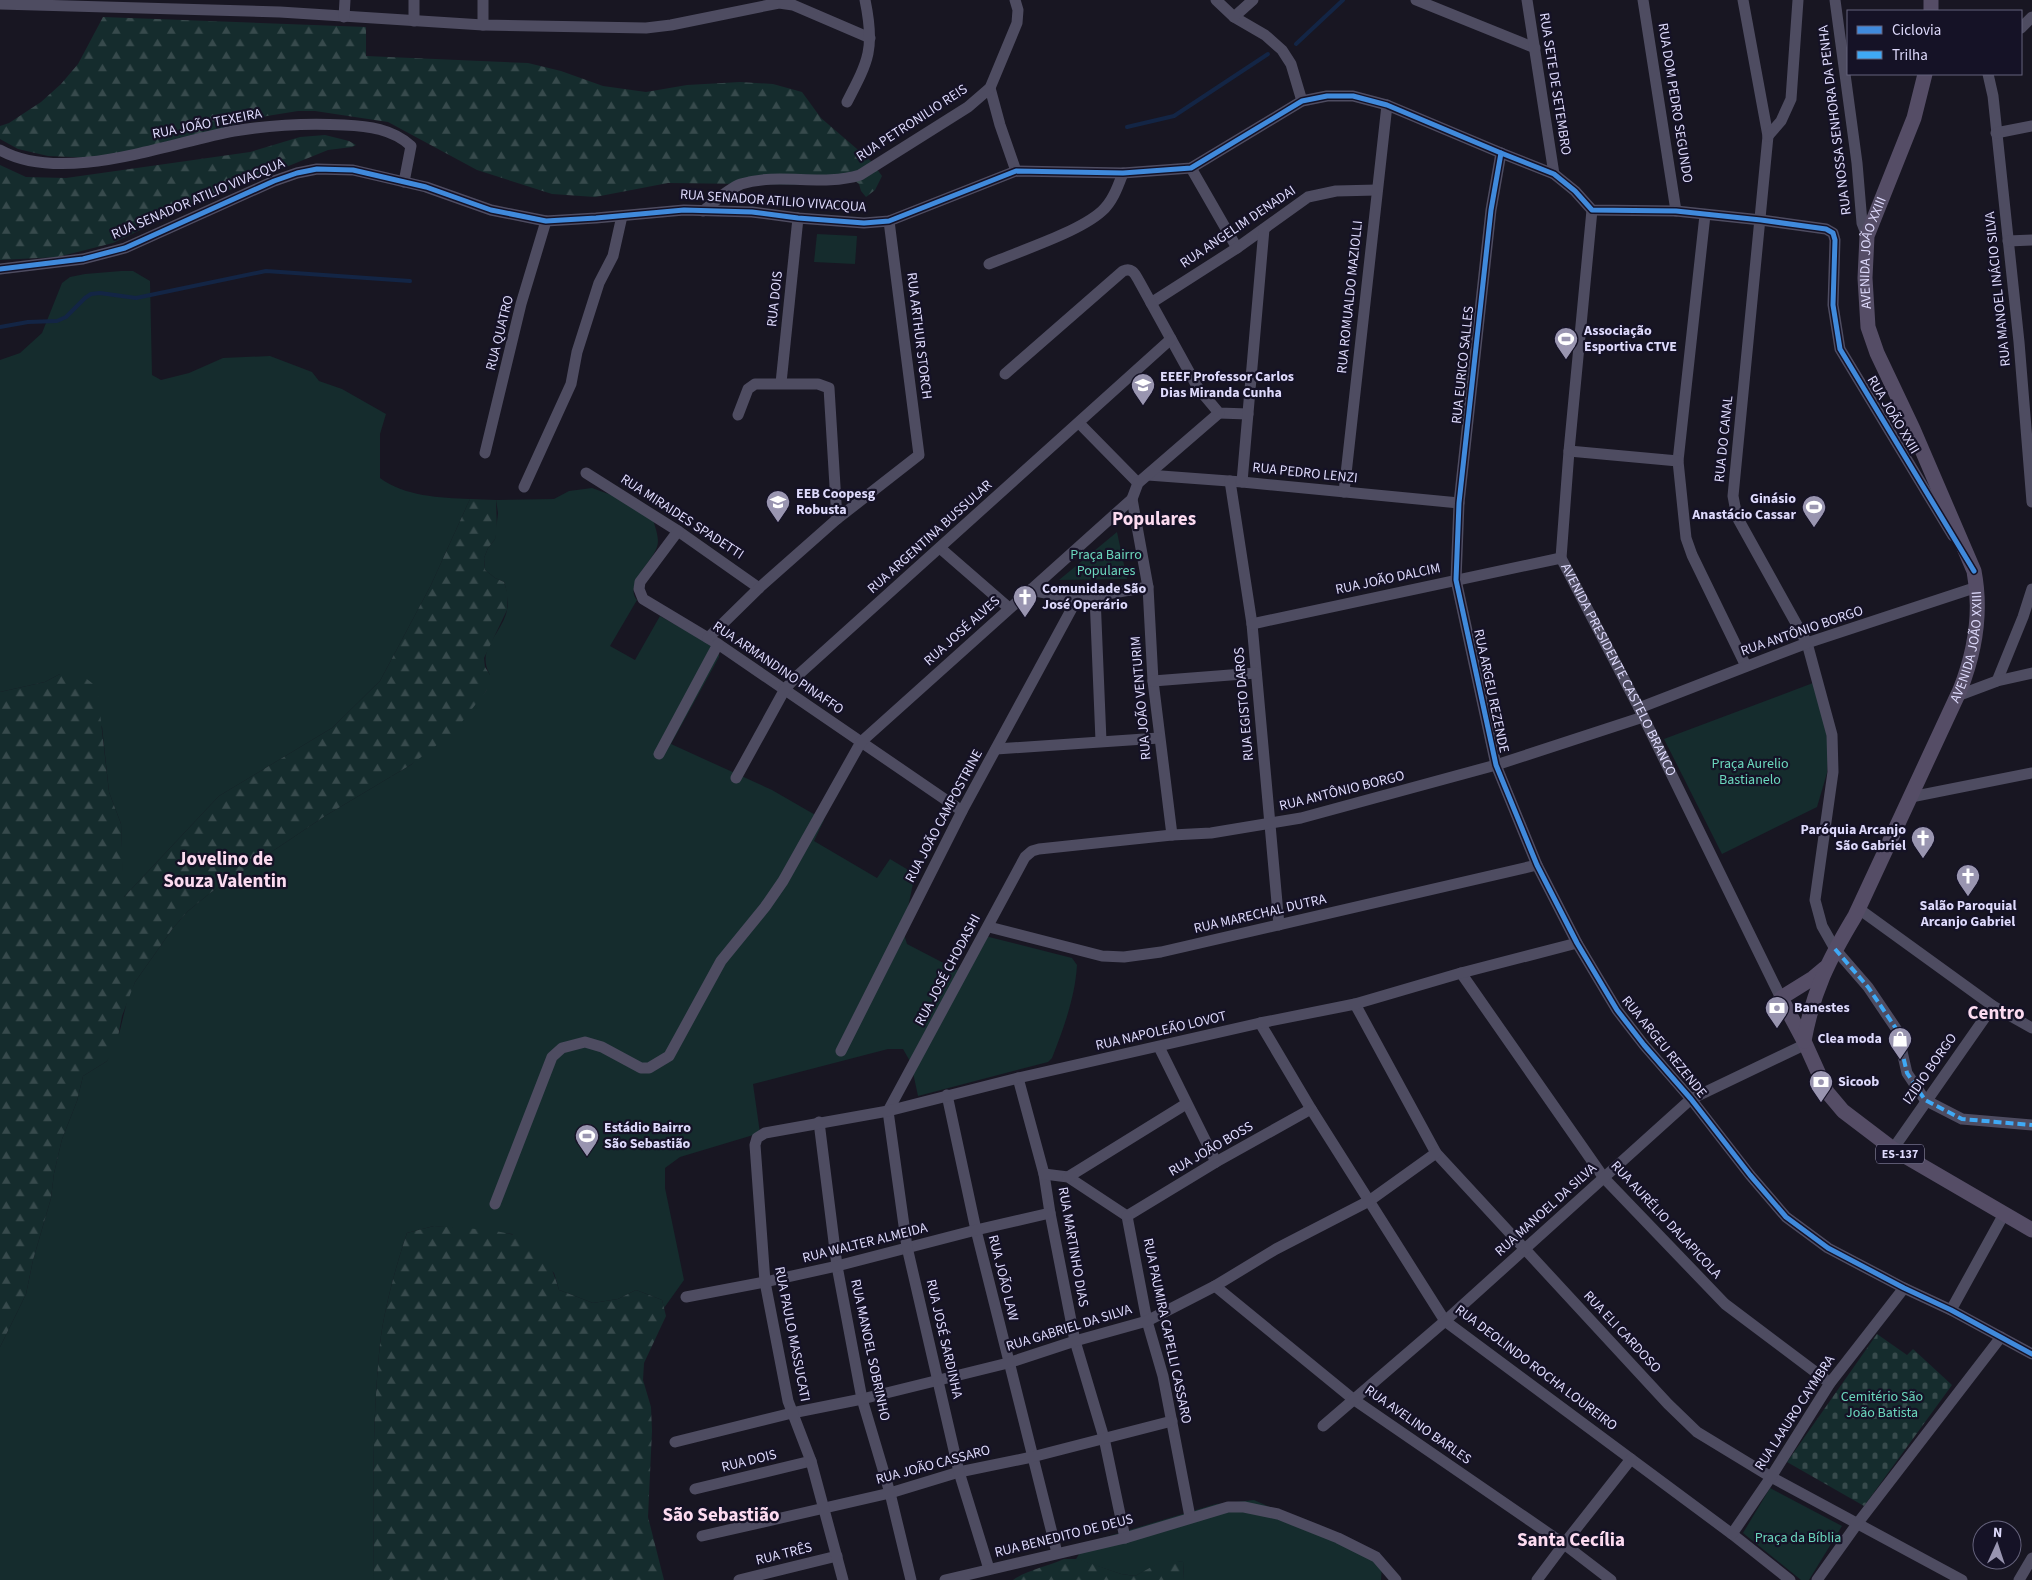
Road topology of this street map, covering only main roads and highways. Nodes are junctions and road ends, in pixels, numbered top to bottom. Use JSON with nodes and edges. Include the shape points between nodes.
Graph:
{"nodes":[{"id":1,"x":1925,"y":75,"type":"edge"},
{"id":2,"x":1827,"y":967,"type":"junction"},
{"id":3,"x":1805,"y":1042,"type":"junction"},
{"id":4,"x":2032,"y":1230,"type":"edge"}],
"edges":[{"from":1,"to":2,"type":"main road","name":"AVENIDA JOÃO XXIII","via":[[1914,118],[1867,236],[1868,327],[1974,571],[1977,626],[1970,666],[1957,696],[1859,909]]},
{"from":2,"to":3,"type":"main road","name":"AVENIDA JOÃO XXIII","via":[[1812,1001]]},
{"from":2,"to":3,"type":"main road","name":"AVENIDA PRESIDENTE CASTELO BRANCO","number":"ES-137","via":[[1781,998]]},
{"from":3,"to":4,"type":"main road","number":"ES-137","via":[[1827,1092],[1843,1111],[1892,1149]]}]}
